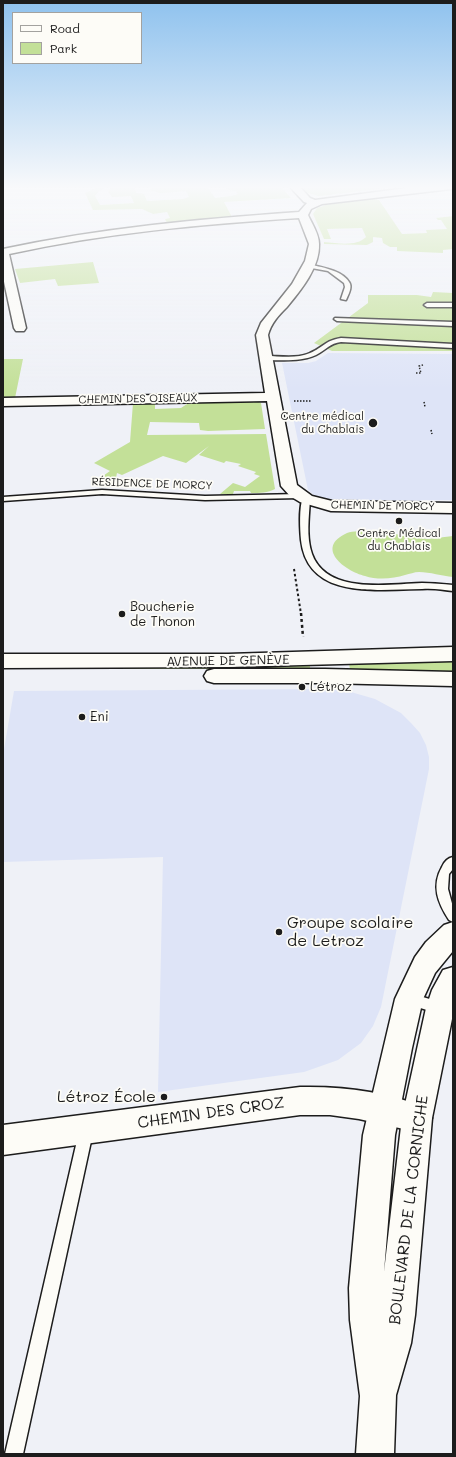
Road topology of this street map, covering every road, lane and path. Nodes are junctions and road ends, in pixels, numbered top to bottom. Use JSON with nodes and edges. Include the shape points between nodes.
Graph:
{"nodes":[{"id":1,"x":3,"y":254,"type":"edge"},
{"id":2,"x":313,"y":254,"type":"edge"},
{"id":3,"x":308,"y":266,"type":"junction"},
{"id":4,"x":344,"y":299,"type":"dead end"},
{"id":5,"x":427,"y":305,"type":"dead end"},
{"id":6,"x":453,"y":305,"type":"edge"},
{"id":7,"x":337,"y":318,"type":"dead end"},
{"id":8,"x":453,"y":324,"type":"edge"},
{"id":9,"x":20,"y":328,"type":"dead end"},
{"id":10,"x":453,"y":346,"type":"edge"},
{"id":11,"x":266,"y":358,"type":"junction"},
{"id":12,"x":424,"y":365,"type":"dead end"},
{"id":13,"x":416,"y":373,"type":"dead end"},
{"id":14,"x":274,"y":397,"type":"junction"},
{"id":15,"x":289,"y":401,"type":"dead end"},
{"id":16,"x":311,"y":401,"type":"dead end"},
{"id":17,"x":3,"y":402,"type":"edge"},
{"id":18,"x":424,"y":402,"type":"dead end"},
{"id":19,"x":425,"y":407,"type":"dead end"},
{"id":20,"x":431,"y":430,"type":"dead end"},
{"id":21,"x":432,"y":434,"type":"dead end"},
{"id":22,"x":303,"y":498,"type":"junction"},
{"id":23,"x":3,"y":499,"type":"edge"},
{"id":24,"x":453,"y":508,"type":"edge"},
{"id":25,"x":293,"y":565,"type":"dead end"},
{"id":26,"x":453,"y":588,"type":"edge"},
{"id":27,"x":304,"y":642,"type":"dead end"},
{"id":28,"x":453,"y":654,"type":"edge"},
{"id":29,"x":3,"y":662,"type":"edge"},
{"id":30,"x":3,"y":675,"type":"edge"},
{"id":31,"x":453,"y":679,"type":"edge"},
{"id":32,"x":453,"y":861,"type":"edge"},
{"id":33,"x":453,"y":917,"type":"edge"},
{"id":34,"x":453,"y":933,"type":"edge"},
{"id":35,"x":453,"y":979,"type":"edge"},
{"id":36,"x":409,"y":999,"type":"junction"},
{"id":37,"x":446,"y":1009,"type":"edge"},
{"id":38,"x":384,"y":1109,"type":"junction"},
{"id":39,"x":417,"y":1118,"type":"junction"},
{"id":40,"x":87,"y":1130,"type":"junction"},
{"id":41,"x":3,"y":1140,"type":"edge"},
{"id":42,"x":378,"y":1396,"type":"junction"},
{"id":43,"x":14,"y":1454,"type":"edge"},
{"id":44,"x":375,"y":1454,"type":"edge"}],
"edges":[{"from":1,"to":9,"type":"street"},
{"from":2,"to":3,"type":"street"},
{"from":3,"to":4,"type":"lane","via":[[330,270],[348,282]]},
{"from":3,"to":11,"type":"street","via":[[295,289],[264,326],[262,335]]},
{"from":5,"to":6,"type":"lane"},
{"from":7,"to":8,"type":"lane"},
{"from":10,"to":11,"type":"lane","via":[[341,340],[330,342],[315,353],[304,357]]},
{"from":11,"to":14,"type":"street"},
{"from":12,"to":13,"type":"path","via":[[419,366],[420,373]]},
{"from":14,"to":17,"type":"street","name":"CHEMIN DES OISEAUX"},
{"from":14,"to":22,"type":"street","via":[[288,482],[292,490]]},
{"from":15,"to":16,"type":"path"},
{"from":18,"to":19,"type":"path"},
{"from":20,"to":21,"type":"path"},
{"from":22,"to":23,"type":"lane","name":"RÉSIDENCE DE MORCY","via":[[205,498],[102,492]]},
{"from":22,"to":24,"type":"street","name":"CHEMIN DE MORCY","via":[[338,507]]},
{"from":22,"to":26,"type":"lane","via":[[307,549],[313,564],[325,576],[343,584],[365,588]]},
{"from":25,"to":27,"type":"path"},
{"from":28,"to":29,"type":"main road","name":"AVENUE DE GENÈVE","via":[[247,661]]},
{"from":30,"to":31,"type":"main road","name":"AVENUE DE GENÈVE"},
{"from":32,"to":33,"type":"lane","via":[[444,872],[441,883],[446,906]]},
{"from":34,"to":36,"type":"main road","name":"BOULEVARD DE LA CORNICHE","via":[[425,965]]},
{"from":35,"to":37,"type":"main road","name":"BOULEVARD DE LA CORNICHE","via":[[446,990]]},
{"from":36,"to":37,"type":"lane"},
{"from":36,"to":38,"type":"main road","name":"BOULEVARD DE LA CORNICHE"},
{"from":37,"to":39,"type":"main road","name":"BOULEVARD DE LA CORNICHE"},
{"from":38,"to":39,"type":"street","name":"CHEMIN DES CROZ"},
{"from":38,"to":40,"type":"street","name":"CHEMIN DES CROZ","via":[[332,1100],[300,1101]]},
{"from":38,"to":42,"type":"main road","name":"BOULEVARD DE LA CORNICHE","via":[[375,1171],[366,1288]]},
{"from":39,"to":42,"type":"main road","name":"BOULEVARD DE LA CORNICHE","via":[[397,1315],[393,1343]]},
{"from":40,"to":41,"type":"street","name":"CHEMIN DES CROZ"},
{"from":40,"to":43,"type":"lane"},
{"from":42,"to":44,"type":"main road","name":"BOULEVARD DE LA CORNICHE"}]}
